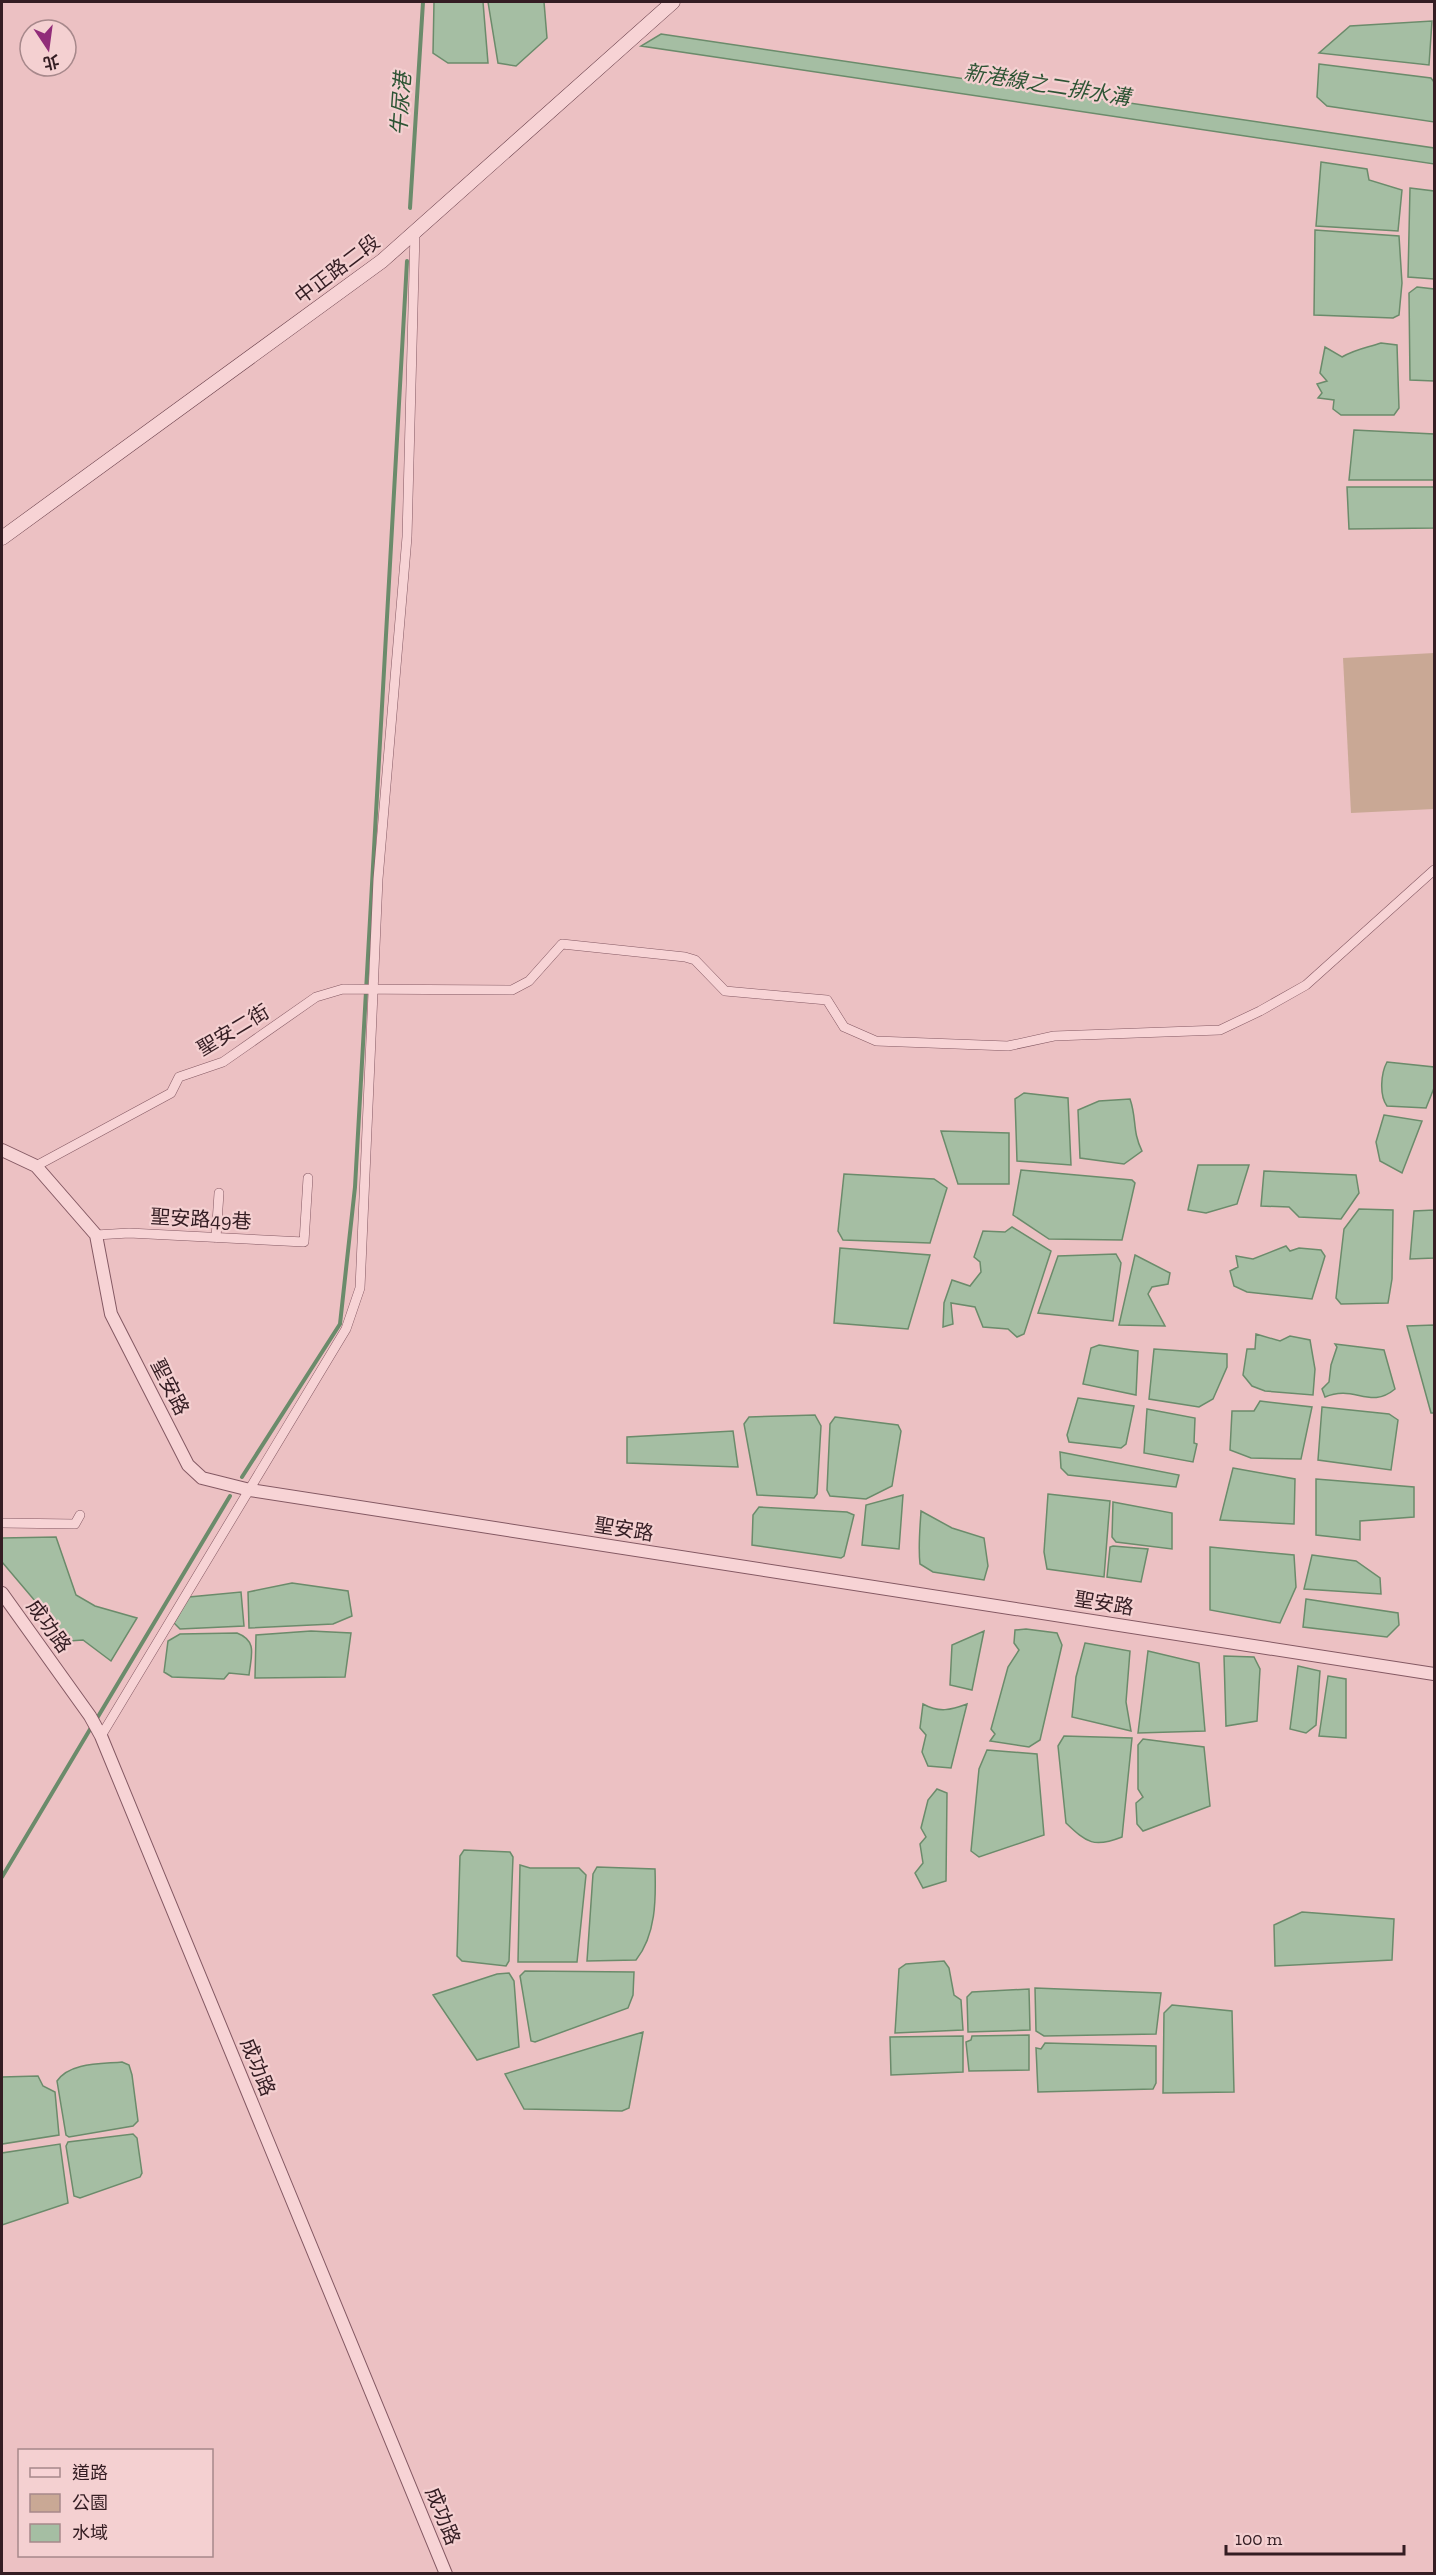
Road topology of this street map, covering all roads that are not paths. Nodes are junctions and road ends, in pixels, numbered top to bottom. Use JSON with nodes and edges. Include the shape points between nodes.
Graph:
{"nodes":[{"id":1,"x":673,"y":2,"type":"edge"},
{"id":2,"x":415,"y":232,"type":"junction"},
{"id":3,"x":2,"y":538,"type":"edge"},
{"id":4,"x":1434,"y":870,"type":"edge"},
{"id":5,"x":373,"y":989,"type":"junction"},
{"id":6,"x":2,"y":1149,"type":"edge"},
{"id":7,"x":36,"y":1166,"type":"junction"},
{"id":8,"x":308,"y":1178,"type":"dead end"},
{"id":9,"x":219,"y":1193,"type":"dead end"},
{"id":10,"x":96,"y":1235,"type":"junction"},
{"id":11,"x":216,"y":1238,"type":"junction"},
{"id":12,"x":250,"y":1490,"type":"junction"},
{"id":13,"x":80,"y":1515,"type":"dead end"},
{"id":14,"x":2,"y":1523,"type":"edge"},
{"id":15,"x":2,"y":1593,"type":"edge"},
{"id":16,"x":1434,"y":1674,"type":"edge"},
{"id":17,"x":96,"y":1727,"type":"junction"},
{"id":18,"x":446,"y":2574,"type":"edge"}],
"edges":[{"from":1,"to":2,"type":"main road","name":"中正路二段"},
{"from":2,"to":3,"type":"main road","name":"中正路二段","via":[[382,261]]},
{"from":2,"to":5,"type":"street","via":[[407,537],[378,879]]},
{"from":4,"to":5,"type":"street","name":"聖安二街","via":[[1306,985],[1220,1030],[1054,1036],[1008,1046],[876,1041],[844,1027],[827,1000],[725,992],[695,960],[685,957],[562,944],[529,981],[512,990]]},
{"from":5,"to":7,"type":"street","name":"聖安二街","via":[[343,989],[316,997],[224,1062],[179,1077],[171,1093]]},
{"from":5,"to":12,"type":"street","via":[[360,1288],[346,1329]]},
{"from":6,"to":7,"type":"street"},
{"from":7,"to":10,"type":"street"},
{"from":8,"to":11,"type":"street","name":"聖安路49巷","via":[[304,1242]]},
{"from":9,"to":11,"type":"street"},
{"from":10,"to":11,"type":"street","name":"聖安路49巷"},
{"from":10,"to":12,"type":"street","name":"聖安路","via":[[111,1314],[188,1465],[202,1478]]},
{"from":12,"to":16,"type":"street","name":"聖安路"},
{"from":12,"to":17,"type":"street"},
{"from":13,"to":14,"type":"street","via":[[75,1524]]},
{"from":15,"to":17,"type":"street","name":"成功路"},
{"from":17,"to":18,"type":"street","name":"成功路"}]}
